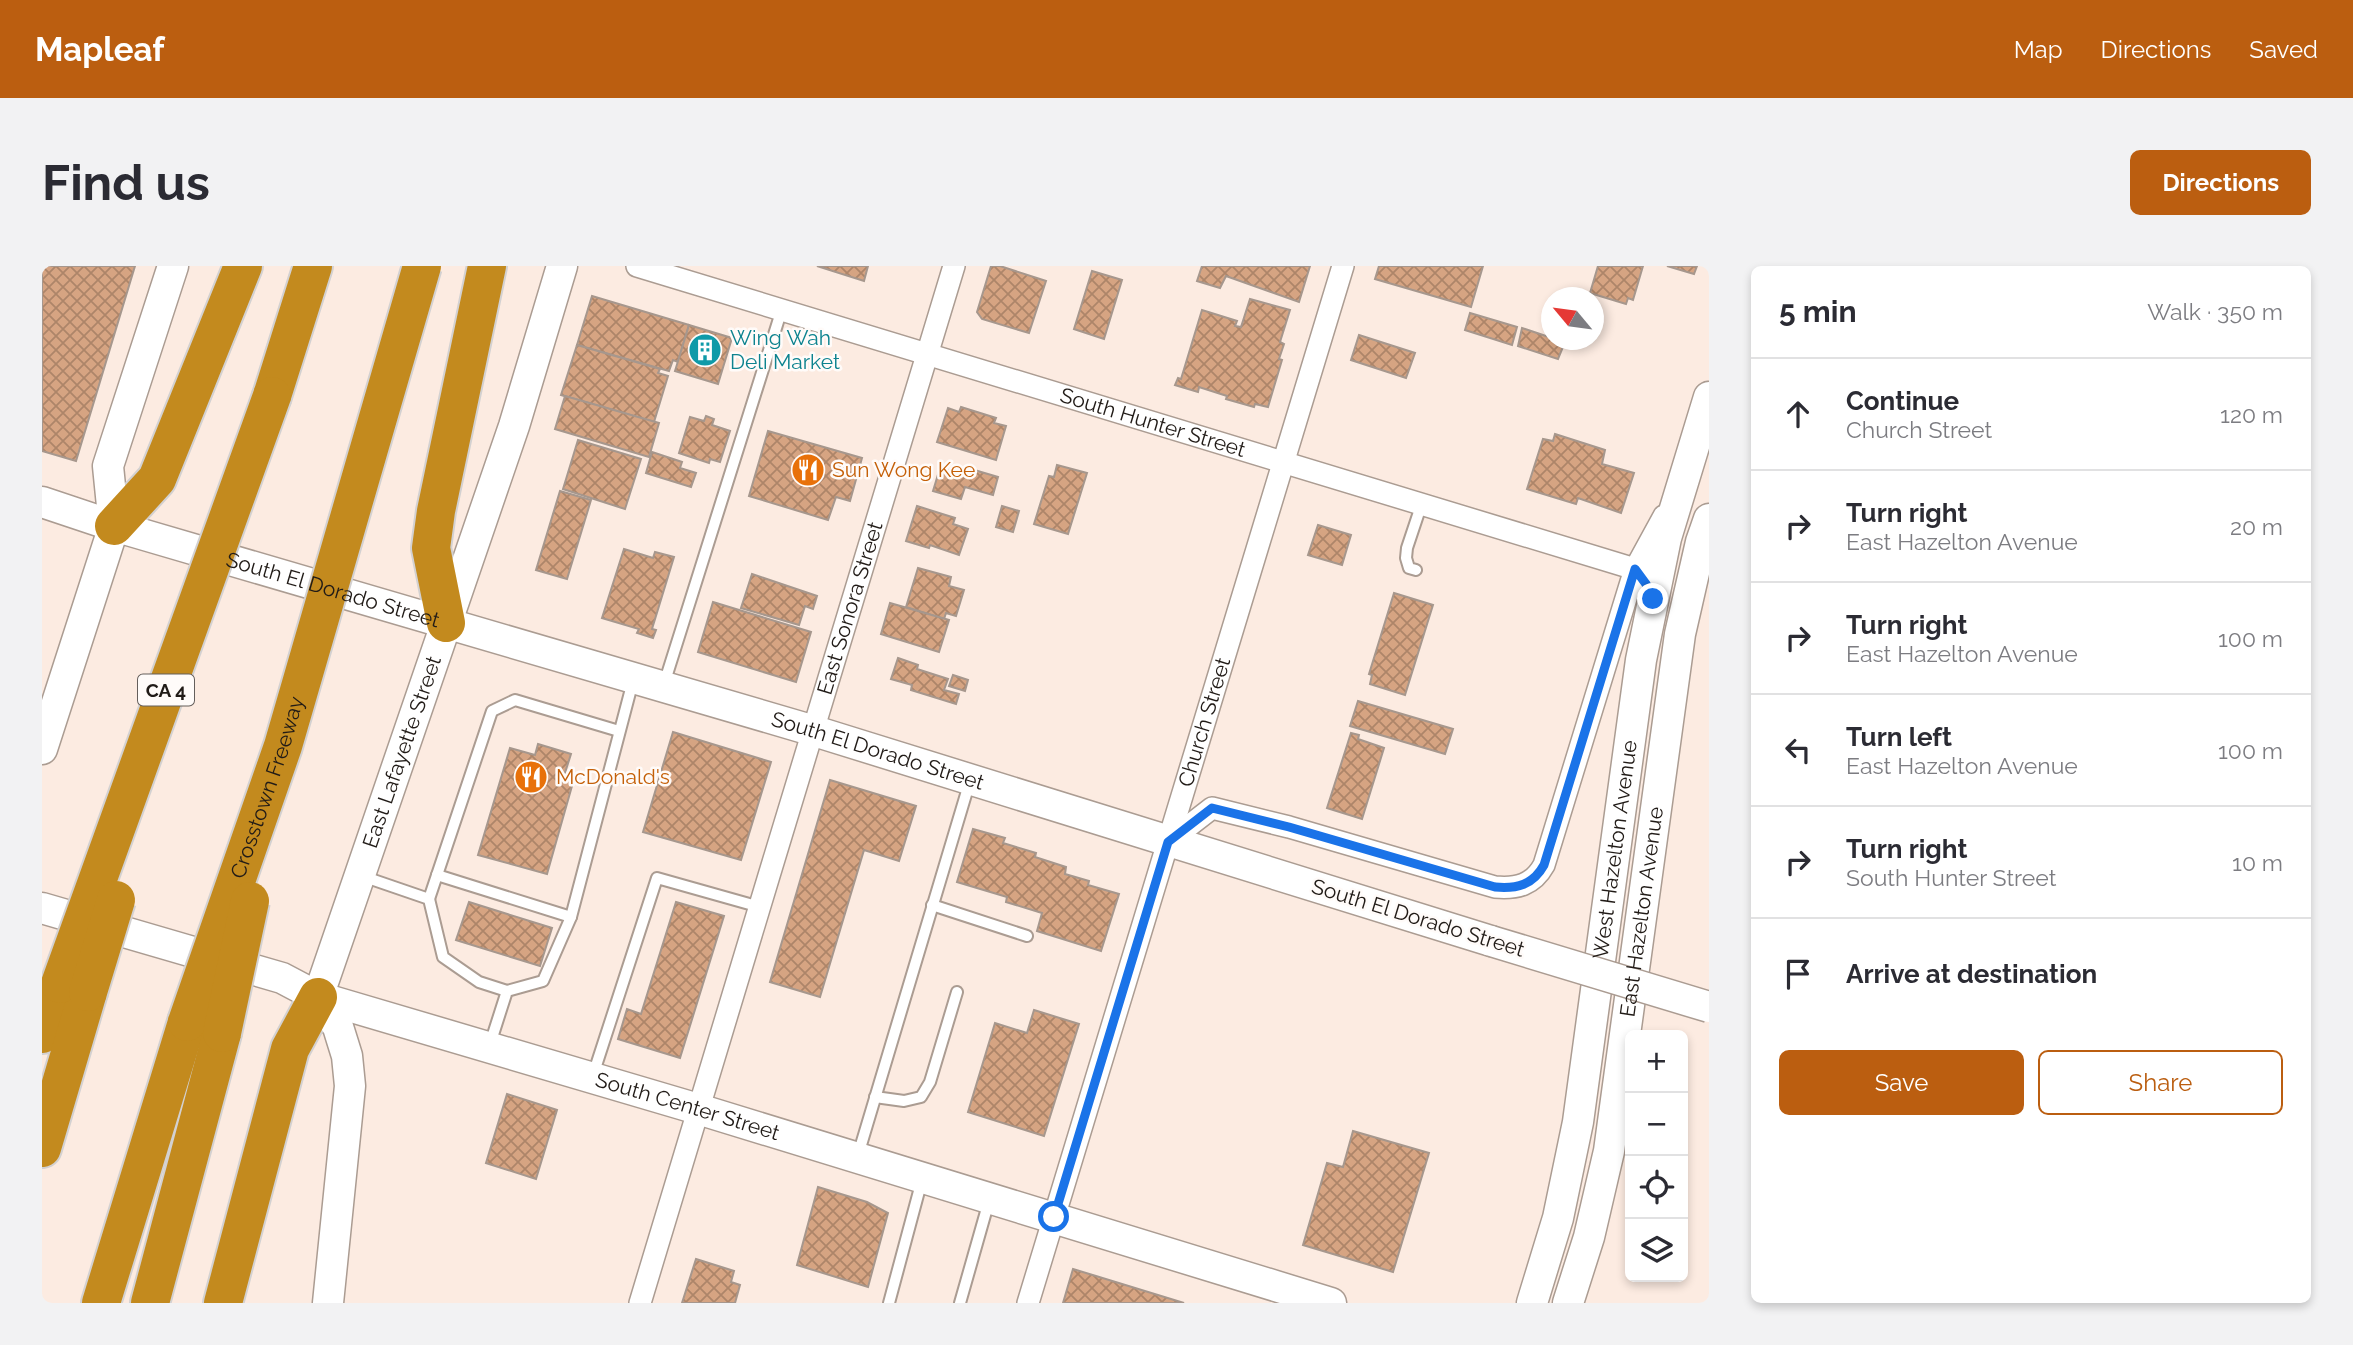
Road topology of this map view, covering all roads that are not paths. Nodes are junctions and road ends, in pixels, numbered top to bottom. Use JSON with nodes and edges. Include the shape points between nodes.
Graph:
{"nodes":[{"id":1,"x":173,"y":266,"type":"edge"},
{"id":2,"x":243,"y":266,"type":"edge"},
{"id":3,"x":313,"y":266,"type":"edge"},
{"id":4,"x":422,"y":266,"type":"edge"},
{"id":5,"x":487,"y":266,"type":"edge"},
{"id":6,"x":562,"y":266,"type":"edge"},
{"id":7,"x":637,"y":266,"type":"edge"},
{"id":8,"x":954,"y":266,"type":"edge"},
{"id":9,"x":1343,"y":266,"type":"edge"},
{"id":10,"x":782,"y":309,"type":"junction"},
{"id":11,"x":928,"y":353,"type":"junction"},
{"id":12,"x":1709,"y":397,"type":"edge"},
{"id":13,"x":1284,"y":461,"type":"junction"},
{"id":14,"x":1684,"y":481,"type":"junction"},
{"id":15,"x":42,"y":502,"type":"edge"},
{"id":16,"x":1422,"y":503,"type":"junction"},
{"id":17,"x":1709,"y":519,"type":"edge"},
{"id":18,"x":114,"y":526,"type":"junction"},
{"id":19,"x":1635,"y":569,"type":"junction"},
{"id":20,"x":1416,"y":570,"type":"dead end"},
{"id":21,"x":1653,"y":599,"type":"junction"},
{"id":22,"x":446,"y":623,"type":"junction"},
{"id":23,"x":634,"y":678,"type":"junction"},
{"id":24,"x":664,"y":687,"type":"junction"},
{"id":25,"x":811,"y":730,"type":"junction"},
{"id":26,"x":619,"y":731,"type":"junction"},
{"id":27,"x":42,"y":749,"type":"edge"},
{"id":28,"x":970,"y":780,"type":"junction"},
{"id":29,"x":1168,"y":842,"type":"junction"},
{"id":30,"x":360,"y":875,"type":"junction"},
{"id":31,"x":437,"y":875,"type":"junction"},
{"id":32,"x":429,"y":899,"type":"junction"},
{"id":33,"x":932,"y":905,"type":"junction"},
{"id":34,"x":761,"y":907,"type":"junction"},
{"id":35,"x":42,"y":908,"type":"edge"},
{"id":36,"x":571,"y":917,"type":"junction"},
{"id":37,"x":1027,"y":936,"type":"dead end"},
{"id":38,"x":74,"y":988,"type":"junction"},
{"id":39,"x":507,"y":991,"type":"junction"},
{"id":40,"x":957,"y":992,"type":"dead end"},
{"id":41,"x":318,"y":998,"type":"junction"},
{"id":42,"x":1709,"y":1007,"type":"edge"},
{"id":43,"x":205,"y":1028,"type":"junction"},
{"id":44,"x":42,"y":1034,"type":"edge"},
{"id":45,"x":488,"y":1048,"type":"junction"},
{"id":46,"x":592,"y":1078,"type":"junction"},
{"id":47,"x":875,"y":1097,"type":"junction"},
{"id":48,"x":698,"y":1109,"type":"junction"},
{"id":49,"x":42,"y":1147,"type":"edge"},
{"id":50,"x":857,"y":1157,"type":"junction"},
{"id":51,"x":923,"y":1177,"type":"junction"},
{"id":52,"x":990,"y":1198,"type":"junction"},
{"id":53,"x":1054,"y":1217,"type":"junction"},
{"id":54,"x":101,"y":1303,"type":"edge"},
{"id":55,"x":150,"y":1303,"type":"edge"},
{"id":56,"x":223,"y":1303,"type":"edge"},
{"id":57,"x":328,"y":1303,"type":"edge"},
{"id":58,"x":640,"y":1303,"type":"edge"},
{"id":59,"x":889,"y":1303,"type":"edge"},
{"id":60,"x":960,"y":1303,"type":"edge"},
{"id":61,"x":1028,"y":1303,"type":"edge"},
{"id":62,"x":1331,"y":1303,"type":"edge"},
{"id":63,"x":1532,"y":1303,"type":"edge"},
{"id":64,"x":1569,"y":1303,"type":"edge"}],
"edges":[{"from":1,"to":18,"type":"main road","via":[[108,466]]},
{"from":2,"to":18,"type":"highway","via":[[157,479]]},
{"from":3,"to":38,"type":"highway","number":"CA 4","bridge":true},
{"from":4,"to":43,"type":"highway","name":"Crosstown Freeway","bridge":true},
{"from":5,"to":22,"type":"highway","via":[[430,548]]},
{"from":6,"to":22,"type":"main road","name":"East Lafayette Street","via":[[514,426]]},
{"from":7,"to":10,"type":"street","name":"South Hunter Street"},
{"from":8,"to":11,"type":"street","name":"East Sonora Street"},
{"from":9,"to":13,"type":"street","name":"Church Street"},
{"from":10,"to":11,"type":"street","name":"South Hunter Street"},
{"from":10,"to":24,"type":"lane"},
{"from":11,"to":13,"type":"street","name":"South Hunter Street"},
{"from":11,"to":25,"type":"street","name":"East Sonora Street"},
{"from":12,"to":14,"type":"main road","name":"West Hazelton Avenue"},
{"from":13,"to":16,"type":"street","name":"South Hunter Street"},
{"from":13,"to":29,"type":"street","name":"Church Street"},
{"from":14,"to":19,"type":"street"},
{"from":14,"to":21,"type":"main road","name":"West Hazelton Avenue"},
{"from":15,"to":18,"type":"main road","name":"South El Dorado Street"},
{"from":16,"to":19,"type":"street","name":"South Hunter Street"},
{"from":16,"to":20,"type":"lane","via":[[1406,558],[1409,568]]},
{"from":17,"to":64,"type":"main road","name":"East Hazelton Avenue","via":[[1680,634],[1609,1151]]},
{"from":18,"to":22,"type":"main road","name":"South El Dorado Street"},
{"from":18,"to":27,"type":"main road"},
{"from":19,"to":21,"type":"street"},
{"from":19,"to":29,"type":"street","via":[[1537,878],[1511,889],[1495,887],[1212,808]]},
{"from":21,"to":63,"type":"main road","name":"West Hazelton Avenue","via":[[1578,1122],[1558,1218]]},
{"from":22,"to":23,"type":"main road","name":"South El Dorado Street"},
{"from":22,"to":30,"type":"main road","name":"East Lafayette Street"},
{"from":23,"to":24,"type":"main road","name":"South El Dorado Street"},
{"from":23,"to":26,"type":"lane"},
{"from":24,"to":25,"type":"main road","name":"South El Dorado Street"},
{"from":25,"to":28,"type":"main road","name":"South El Dorado Street"},
{"from":25,"to":34,"type":"street","name":"East Sonora Street"},
{"from":26,"to":31,"type":"lane","via":[[515,700],[492,712]]},
{"from":26,"to":36,"type":"lane"},
{"from":28,"to":29,"type":"main road","name":"South El Dorado Street"},
{"from":28,"to":33,"type":"lane"},
{"from":29,"to":42,"type":"main road","name":"South El Dorado Street","bridge":true},
{"from":29,"to":53,"type":"street","name":"Church Street"},
{"from":30,"to":32,"type":"lane"},
{"from":30,"to":41,"type":"main road","name":"East Lafayette Street"},
{"from":31,"to":32,"type":"lane"},
{"from":31,"to":36,"type":"lane"},
{"from":32,"to":39,"type":"lane","via":[[443,957],[479,982]]},
{"from":33,"to":37,"type":"lane"},
{"from":33,"to":47,"type":"lane"},
{"from":34,"to":46,"type":"lane","via":[[657,878]]},
{"from":34,"to":48,"type":"street","name":"East Sonora Street"},
{"from":35,"to":41,"type":"main road","name":"South Center Street","via":[[282,978]]},
{"from":36,"to":39,"type":"lane","via":[[542,981]]},
{"from":38,"to":44,"type":"highway"},
{"from":38,"to":49,"type":"highway","number":"CA 4"},
{"from":39,"to":45,"type":"lane"},
{"from":40,"to":47,"type":"lane","via":[[930,1082],[920,1097],[904,1101]]},
{"from":41,"to":45,"type":"main road","name":"South Center Street"},
{"from":41,"to":56,"type":"highway","via":[[290,1049]]},
{"from":41,"to":57,"type":"main road","via":[[338,1027],[350,1086]]},
{"from":43,"to":54,"type":"highway"},
{"from":43,"to":55,"type":"highway"},
{"from":45,"to":46,"type":"main road","name":"South Center Street"},
{"from":46,"to":48,"type":"main road","name":"South Center Street"},
{"from":47,"to":50,"type":"lane"},
{"from":48,"to":50,"type":"main road","name":"South Center Street"},
{"from":48,"to":58,"type":"street","name":"East Sonora Street"},
{"from":50,"to":51,"type":"main road","name":"South Center Street"},
{"from":51,"to":52,"type":"main road","name":"South Center Street"},
{"from":51,"to":59,"type":"lane"},
{"from":52,"to":53,"type":"main road","name":"South Center Street"},
{"from":52,"to":60,"type":"lane"},
{"from":53,"to":61,"type":"street","name":"Church Street"},
{"from":53,"to":62,"type":"main road","name":"South Center Street"}]}
